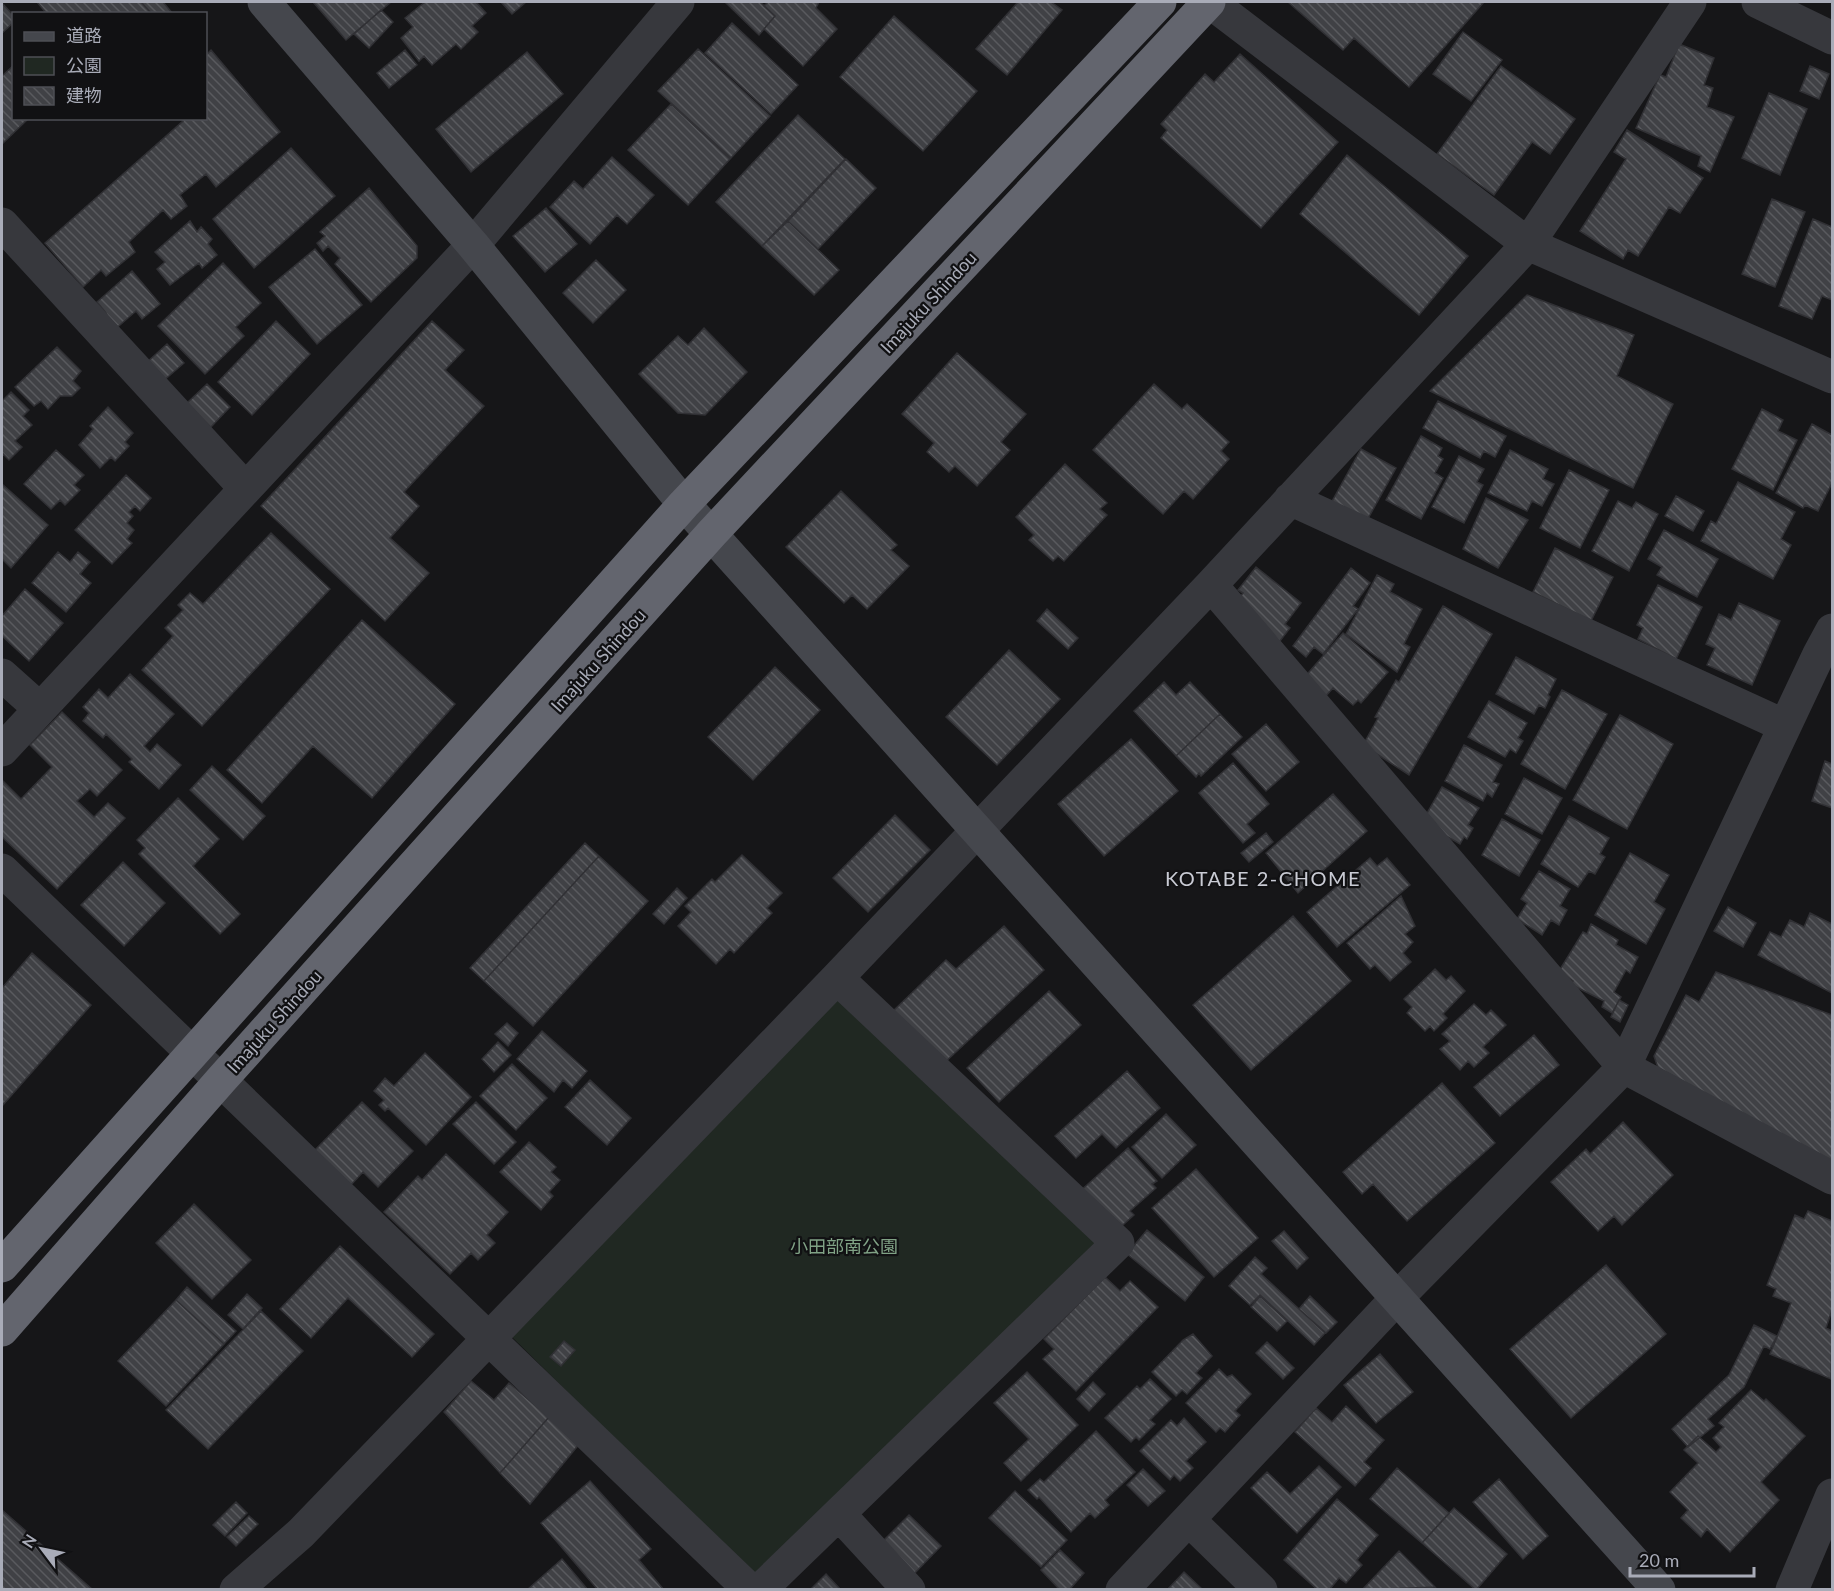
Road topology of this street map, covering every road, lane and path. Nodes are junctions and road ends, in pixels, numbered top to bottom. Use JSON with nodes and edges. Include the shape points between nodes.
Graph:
{"nodes":[{"id":1,"x":264,"y":2,"type":"edge"},
{"id":2,"x":678,"y":2,"type":"edge"},
{"id":3,"x":1160,"y":2,"type":"edge"},
{"id":4,"x":1209,"y":2,"type":"edge"},
{"id":5,"x":1690,"y":2,"type":"edge"},
{"id":6,"x":1758,"y":2,"type":"edge"},
{"id":7,"x":1833,"y":38,"type":"edge"},
{"id":8,"x":2,"y":224,"type":"edge"},
{"id":9,"x":1528,"y":244,"type":"junction"},
{"id":10,"x":473,"y":245,"type":"junction"},
{"id":11,"x":1833,"y":377,"type":"edge"},
{"id":12,"x":245,"y":488,"type":"junction"},
{"id":13,"x":1290,"y":499,"type":"junction"},
{"id":14,"x":684,"y":504,"type":"junction"},
{"id":15,"x":712,"y":533,"type":"junction"},
{"id":16,"x":1211,"y":585,"type":"junction"},
{"id":17,"x":1833,"y":630,"type":"edge"},
{"id":18,"x":2,"y":675,"type":"edge"},
{"id":19,"x":40,"y":709,"type":"junction"},
{"id":20,"x":1785,"y":726,"type":"junction"},
{"id":21,"x":2,"y":750,"type":"edge"},
{"id":22,"x":976,"y":831,"type":"junction"},
{"id":23,"x":2,"y":870,"type":"edge"},
{"id":24,"x":837,"y":978,"type":"junction"},
{"id":25,"x":193,"y":1053,"type":"junction"},
{"id":26,"x":1624,"y":1067,"type":"junction"},
{"id":27,"x":221,"y":1080,"type":"junction"},
{"id":28,"x":1833,"y":1178,"type":"edge"},
{"id":29,"x":2,"y":1266,"type":"edge"},
{"id":30,"x":1398,"y":1297,"type":"junction"},
{"id":31,"x":2,"y":1330,"type":"edge"},
{"id":32,"x":488,"y":1337,"type":"junction"},
{"id":33,"x":1833,"y":1495,"type":"edge"},
{"id":34,"x":839,"y":1514,"type":"junction"},
{"id":35,"x":1190,"y":1520,"type":"junction"},
{"id":36,"x":236,"y":1590,"type":"edge"},
{"id":37,"x":750,"y":1590,"type":"edge"},
{"id":38,"x":760,"y":1590,"type":"edge"},
{"id":39,"x":909,"y":1590,"type":"edge"},
{"id":40,"x":1122,"y":1590,"type":"edge"},
{"id":41,"x":1261,"y":1590,"type":"edge"},
{"id":42,"x":1659,"y":1590,"type":"edge"},
{"id":43,"x":1791,"y":1590,"type":"edge"}],
"edges":[{"from":1,"to":10,"type":"street"},
{"from":2,"to":10,"type":"street"},
{"from":3,"to":14,"type":"highway"},
{"from":4,"to":9,"type":"street"},
{"from":4,"to":15,"type":"highway","name":"Imajuku Shindou"},
{"from":5,"to":9,"type":"street"},
{"from":6,"to":7,"type":"street"},
{"from":8,"to":12,"type":"street"},
{"from":9,"to":11,"type":"street"},
{"from":9,"to":13,"type":"street"},
{"from":10,"to":12,"type":"street"},
{"from":10,"to":14,"type":"street"},
{"from":12,"to":19,"type":"street"},
{"from":13,"to":16,"type":"street"},
{"from":13,"to":20,"type":"street"},
{"from":14,"to":15,"type":"street"},
{"from":14,"to":25,"type":"highway"},
{"from":15,"to":22,"type":"street"},
{"from":15,"to":27,"type":"highway","name":"Imajuku Shindou"},
{"from":16,"to":22,"type":"street"},
{"from":16,"to":26,"type":"street"},
{"from":17,"to":20,"type":"street"},
{"from":18,"to":19,"type":"street"},
{"from":19,"to":21,"type":"street"},
{"from":20,"to":26,"type":"street"},
{"from":22,"to":24,"type":"street"},
{"from":22,"to":30,"type":"street"},
{"from":23,"to":25,"type":"street"},
{"from":24,"to":32,"type":"street"},
{"from":24,"to":34,"type":"street","via":[[1118,1243]]},
{"from":25,"to":27,"type":"street"},
{"from":25,"to":29,"type":"highway"},
{"from":26,"to":28,"type":"street"},
{"from":26,"to":30,"type":"street"},
{"from":27,"to":31,"type":"highway","name":"Imajuku Shindou"},
{"from":27,"to":32,"type":"street"},
{"from":30,"to":35,"type":"street"},
{"from":30,"to":42,"type":"street"},
{"from":32,"to":36,"type":"street","via":[[301,1533]]},
{"from":32,"to":37,"type":"street"},
{"from":33,"to":43,"type":"street"},
{"from":34,"to":38,"type":"street"},
{"from":34,"to":39,"type":"street"},
{"from":35,"to":40,"type":"street"},
{"from":35,"to":41,"type":"street"}]}
